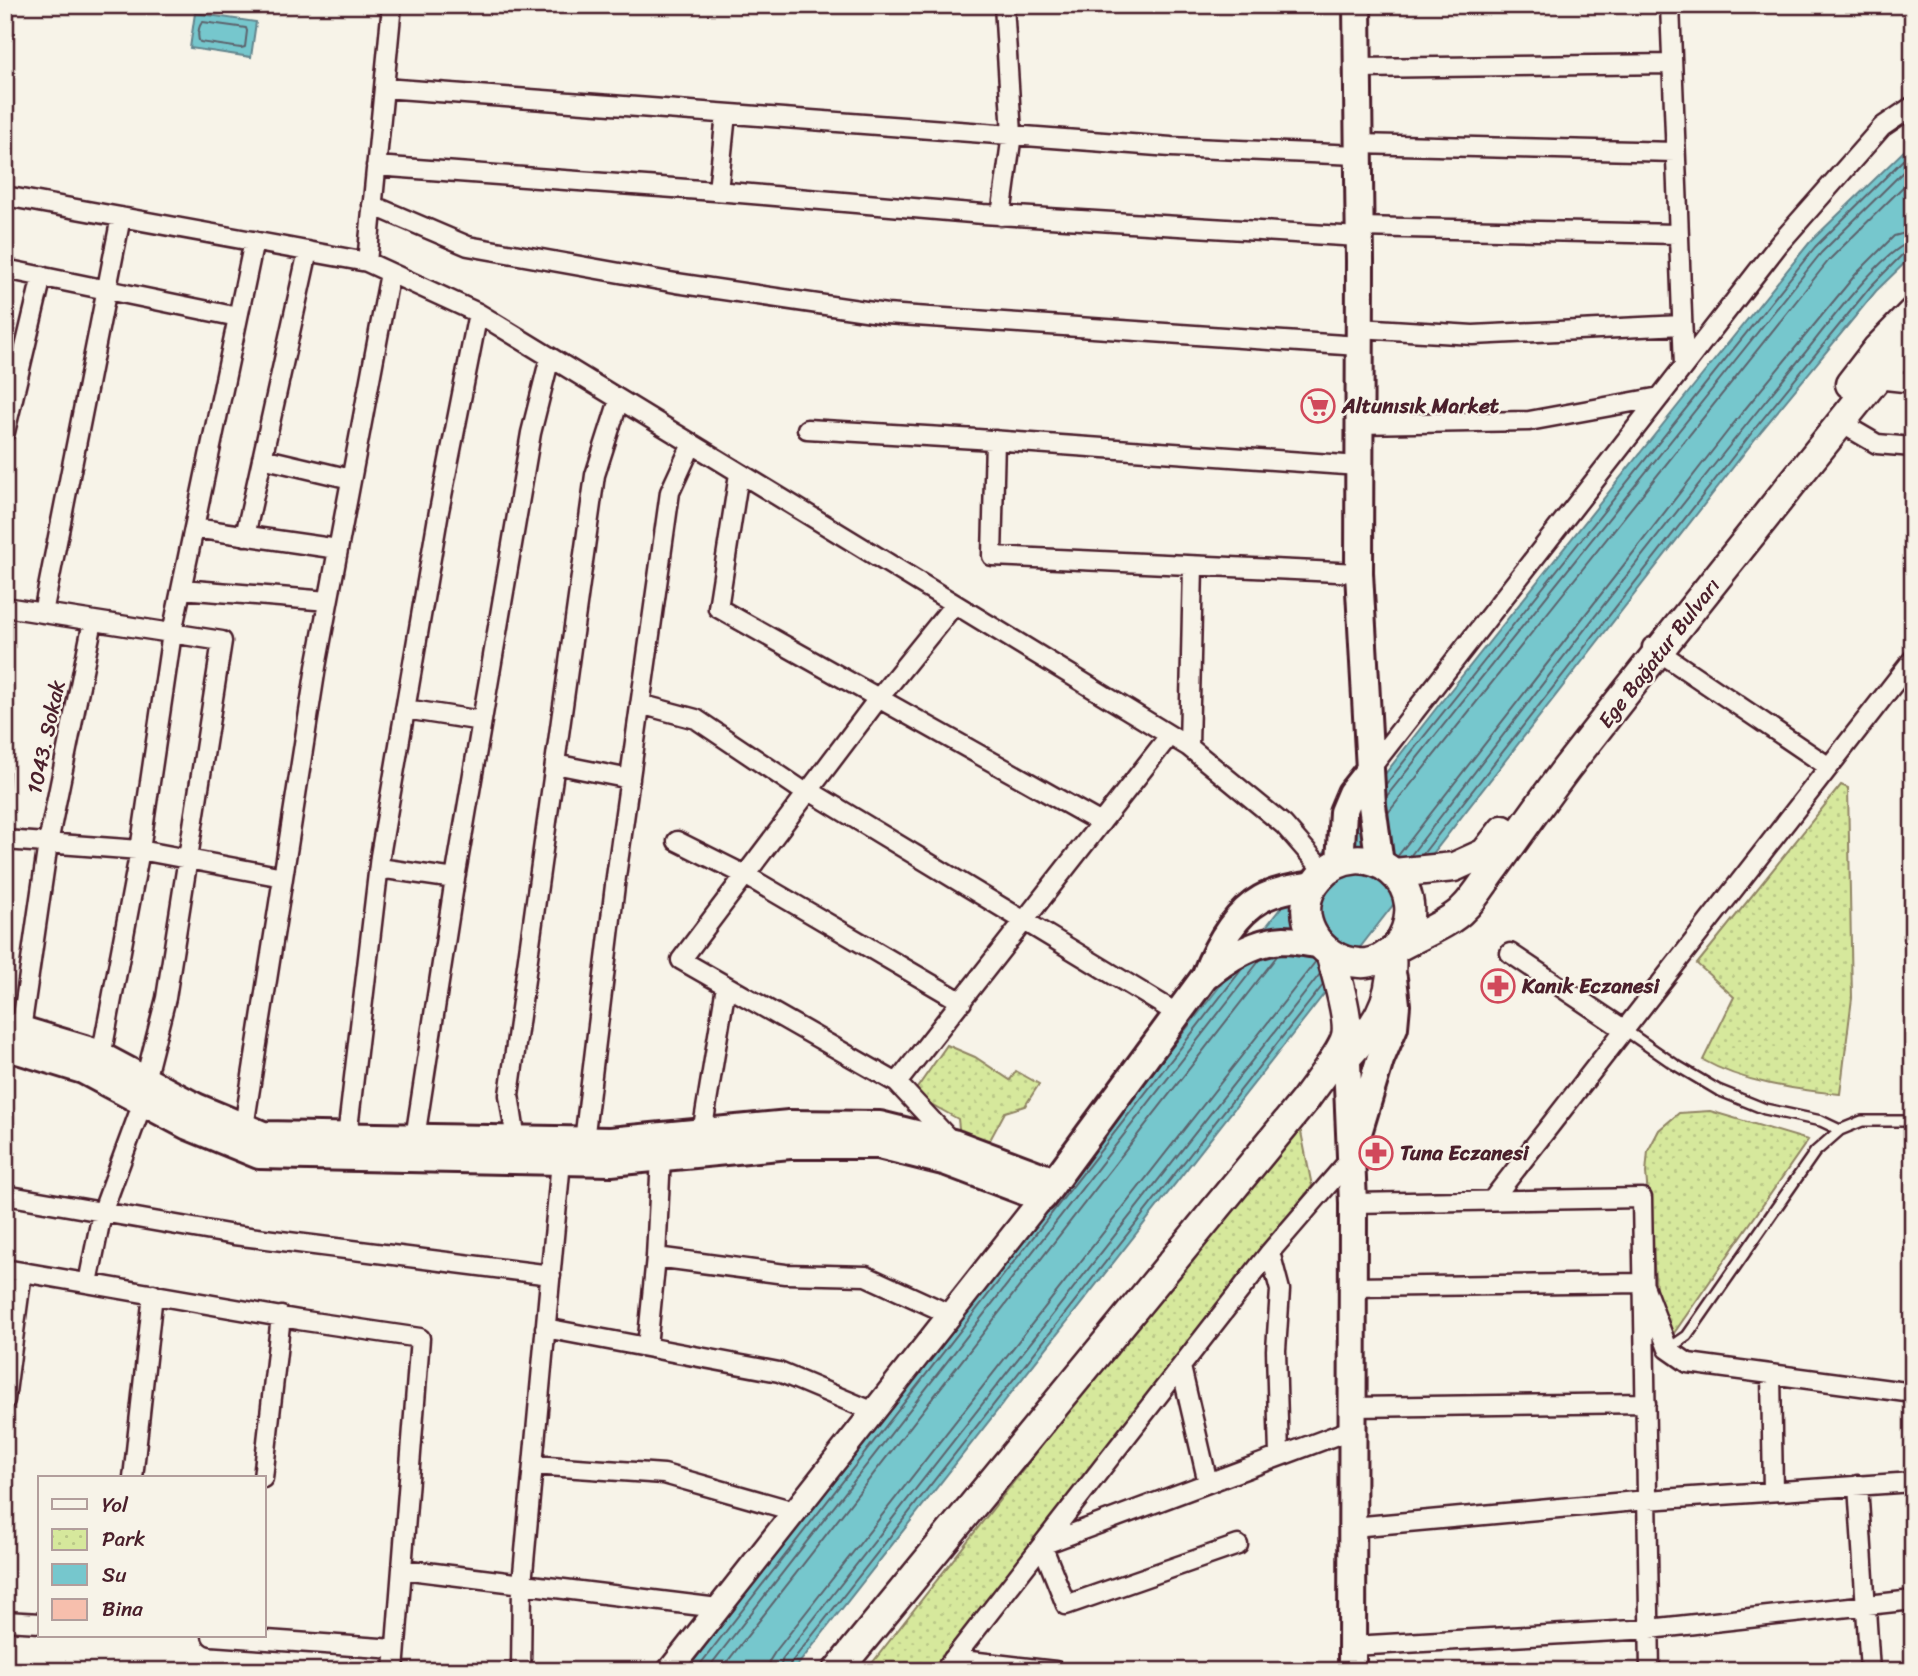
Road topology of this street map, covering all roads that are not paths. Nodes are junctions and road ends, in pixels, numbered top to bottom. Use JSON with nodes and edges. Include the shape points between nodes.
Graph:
{"nodes":[{"id":1,"x":392,"y":5,"type":"edge"},
{"id":2,"x":1004,"y":5,"type":"edge"},
{"id":3,"x":1357,"y":5,"type":"edge"},
{"id":4,"x":1670,"y":5,"type":"edge"},
{"id":5,"x":1672,"y":64,"type":"junction"},
{"id":6,"x":1359,"y":68,"type":"junction"},
{"id":7,"x":384,"y":88,"type":"junction"},
{"id":8,"x":1913,"y":106,"type":"edge"},
{"id":9,"x":726,"y":114,"type":"junction"},
{"id":10,"x":1012,"y":134,"type":"junction"},
{"id":11,"x":1358,"y":150,"type":"junction"},
{"id":12,"x":1675,"y":152,"type":"junction"},
{"id":13,"x":376,"y":166,"type":"junction"},
{"id":14,"x":718,"y":191,"type":"junction"},
{"id":15,"x":5,"y":196,"type":"edge"},
{"id":16,"x":372,"y":205,"type":"junction"},
{"id":17,"x":1001,"y":216,"type":"junction"},
{"id":18,"x":121,"y":217,"type":"junction"},
{"id":19,"x":1359,"y":232,"type":"junction"},
{"id":20,"x":1678,"y":233,"type":"junction"},
{"id":21,"x":254,"y":241,"type":"junction"},
{"id":22,"x":308,"y":251,"type":"junction"},
{"id":23,"x":367,"y":262,"type":"junction"},
{"id":24,"x":5,"y":269,"type":"edge"},
{"id":25,"x":390,"y":273,"type":"junction"},
{"id":26,"x":42,"y":276,"type":"junction"},
{"id":27,"x":106,"y":290,"type":"junction"},
{"id":28,"x":1913,"y":312,"type":"edge"},
{"id":29,"x":478,"y":313,"type":"junction"},
{"id":30,"x":238,"y":317,"type":"junction"},
{"id":31,"x":1682,"y":326,"type":"junction"},
{"id":32,"x":1359,"y":337,"type":"junction"},
{"id":33,"x":1913,"y":342,"type":"edge"},
{"id":34,"x":550,"y":357,"type":"junction"},
{"id":35,"x":1684,"y":366,"type":"junction"},
{"id":36,"x":1876,"y":379,"type":"junction"},
{"id":37,"x":1913,"y":383,"type":"edge"},
{"id":38,"x":1660,"y":397,"type":"junction"},
{"id":39,"x":619,"y":400,"type":"junction"},
{"id":40,"x":1841,"y":423,"type":"junction"},
{"id":41,"x":1358,"y":424,"type":"junction"},
{"id":42,"x":807,"y":429,"type":"dead end"},
{"id":43,"x":5,"y":432,"type":"edge"},
{"id":44,"x":995,"y":440,"type":"junction"},
{"id":45,"x":692,"y":444,"type":"junction"},
{"id":46,"x":1913,"y":447,"type":"edge"},
{"id":47,"x":262,"y":458,"type":"junction"},
{"id":48,"x":1359,"y":466,"type":"junction"},
{"id":49,"x":739,"y":474,"type":"junction"},
{"id":50,"x":351,"y":479,"type":"junction"},
{"id":51,"x":194,"y":528,"type":"junction"},
{"id":52,"x":245,"y":536,"type":"junction"},
{"id":53,"x":338,"y":549,"type":"junction"},
{"id":54,"x":1193,"y":566,"type":"junction"},
{"id":55,"x":1359,"y":573,"type":"junction"},
{"id":56,"x":182,"y":589,"type":"junction"},
{"id":57,"x":328,"y":601,"type":"junction"},
{"id":58,"x":954,"y":605,"type":"junction"},
{"id":59,"x":5,"y":607,"type":"edge"},
{"id":60,"x":43,"y":613,"type":"junction"},
{"id":61,"x":93,"y":621,"type":"junction"},
{"id":62,"x":172,"y":633,"type":"junction"},
{"id":63,"x":1654,"y":648,"type":"junction"},
{"id":64,"x":1913,"y":659,"type":"edge"},
{"id":65,"x":878,"y":699,"type":"junction"},
{"id":66,"x":640,"y":704,"type":"junction"},
{"id":67,"x":405,"y":709,"type":"junction"},
{"id":68,"x":482,"y":722,"type":"junction"},
{"id":69,"x":1169,"y":736,"type":"junction"},
{"id":70,"x":1189,"y":747,"type":"junction"},
{"id":71,"x":555,"y":764,"type":"junction"},
{"id":72,"x":1829,"y":767,"type":"junction"},
{"id":73,"x":1370,"y":769,"type":"junction"},
{"id":74,"x":630,"y":779,"type":"junction"},
{"id":75,"x":807,"y":792,"type":"junction"},
{"id":76,"x":1101,"y":824,"type":"junction"},
{"id":77,"x":5,"y":840,"type":"edge"},
{"id":78,"x":677,"y":841,"type":"dead end"},
{"id":79,"x":48,"y":844,"type":"junction"},
{"id":80,"x":140,"y":850,"type":"junction"},
{"id":81,"x":188,"y":859,"type":"junction"},
{"id":82,"x":379,"y":868,"type":"junction"},
{"id":83,"x":1387,"y":869,"type":"junction"},
{"id":84,"x":1326,"y":873,"type":"junction"},
{"id":85,"x":745,"y":875,"type":"junction"},
{"id":86,"x":283,"y":877,"type":"junction"},
{"id":87,"x":455,"y":879,"type":"junction"},
{"id":88,"x":1025,"y":921,"type":"junction"},
{"id":89,"x":1324,"y":950,"type":"junction"},
{"id":90,"x":1510,"y":953,"type":"dead end"},
{"id":91,"x":1393,"y":959,"type":"junction"},
{"id":92,"x":1204,"y":978,"type":"junction"},
{"id":93,"x":726,"y":986,"type":"junction"},
{"id":94,"x":962,"y":1002,"type":"junction"},
{"id":95,"x":1178,"y":1014,"type":"junction"},
{"id":96,"x":1625,"y":1030,"type":"junction"},
{"id":97,"x":11,"y":1034,"type":"edge"},
{"id":98,"x":1347,"y":1046,"type":"junction"},
{"id":99,"x":102,"y":1057,"type":"junction"},
{"id":100,"x":897,"y":1083,"type":"junction"},
{"id":101,"x":144,"y":1091,"type":"junction"},
{"id":102,"x":1305,"y":1100,"type":"junction"},
{"id":103,"x":1913,"y":1121,"type":"edge"},
{"id":104,"x":1350,"y":1124,"type":"junction"},
{"id":105,"x":244,"y":1127,"type":"junction"},
{"id":106,"x":1840,"y":1130,"type":"junction"},
{"id":107,"x":702,"y":1133,"type":"junction"},
{"id":108,"x":347,"y":1137,"type":"junction"},
{"id":109,"x":415,"y":1138,"type":"junction"},
{"id":110,"x":516,"y":1140,"type":"junction"},
{"id":111,"x":584,"y":1141,"type":"junction"},
{"id":112,"x":953,"y":1143,"type":"junction"},
{"id":113,"x":661,"y":1157,"type":"junction"},
{"id":114,"x":1351,"y":1158,"type":"junction"},
{"id":115,"x":561,"y":1161,"type":"junction"},
{"id":116,"x":1048,"y":1190,"type":"junction"},
{"id":117,"x":5,"y":1195,"type":"edge"},
{"id":118,"x":1492,"y":1200,"type":"junction"},
{"id":119,"x":1353,"y":1203,"type":"junction"},
{"id":120,"x":102,"y":1213,"type":"junction"},
{"id":121,"x":1270,"y":1252,"type":"junction"},
{"id":122,"x":656,"y":1257,"type":"junction"},
{"id":123,"x":14,"y":1270,"type":"edge"},
{"id":124,"x":551,"y":1275,"type":"junction"},
{"id":125,"x":88,"y":1283,"type":"junction"},
{"id":126,"x":1643,"y":1283,"type":"junction"},
{"id":127,"x":1353,"y":1287,"type":"junction"},
{"id":128,"x":153,"y":1294,"type":"junction"},
{"id":129,"x":949,"y":1314,"type":"junction"},
{"id":130,"x":281,"y":1316,"type":"junction"},
{"id":131,"x":545,"y":1328,"type":"junction"},
{"id":132,"x":647,"y":1347,"type":"junction"},
{"id":133,"x":1668,"y":1349,"type":"junction"},
{"id":134,"x":1181,"y":1367,"type":"junction"},
{"id":135,"x":1771,"y":1374,"type":"junction"},
{"id":136,"x":1913,"y":1393,"type":"edge"},
{"id":137,"x":5,"y":1400,"type":"edge"},
{"id":138,"x":1646,"y":1403,"type":"junction"},
{"id":139,"x":872,"y":1411,"type":"junction"},
{"id":140,"x":1353,"y":1418,"type":"junction"},
{"id":141,"x":1279,"y":1457,"type":"junction"},
{"id":142,"x":533,"y":1465,"type":"junction"},
{"id":143,"x":133,"y":1476,"type":"edge"},
{"id":144,"x":263,"y":1476,"type":"edge"},
{"id":145,"x":1913,"y":1482,"type":"edge"},
{"id":146,"x":1208,"y":1483,"type":"junction"},
{"id":147,"x":1858,"y":1485,"type":"junction"},
{"id":148,"x":1773,"y":1491,"type":"junction"},
{"id":149,"x":1647,"y":1500,"type":"junction"},
{"id":150,"x":794,"y":1511,"type":"junction"},
{"id":151,"x":1353,"y":1527,"type":"junction"},
{"id":152,"x":1042,"y":1545,"type":"junction"},
{"id":153,"x":1238,"y":1545,"type":"dead end"},
{"id":154,"x":401,"y":1569,"type":"junction"},
{"id":155,"x":522,"y":1584,"type":"junction"},
{"id":156,"x":1913,"y":1600,"type":"edge"},
{"id":157,"x":1867,"y":1604,"type":"junction"},
{"id":158,"x":718,"y":1608,"type":"junction"},
{"id":159,"x":5,"y":1621,"type":"edge"},
{"id":160,"x":38,"y":1623,"type":"edge"},
{"id":161,"x":1650,"y":1629,"type":"junction"},
{"id":162,"x":258,"y":1638,"type":"edge"},
{"id":163,"x":396,"y":1649,"type":"junction"},
{"id":164,"x":1352,"y":1658,"type":"edge"},
{"id":165,"x":949,"y":1665,"type":"edge"},
{"id":166,"x":394,"y":1671,"type":"edge"},
{"id":167,"x":521,"y":1671,"type":"edge"},
{"id":168,"x":669,"y":1671,"type":"edge"},
{"id":169,"x":837,"y":1671,"type":"edge"},
{"id":170,"x":1055,"y":1671,"type":"edge"},
{"id":171,"x":1650,"y":1671,"type":"edge"},
{"id":172,"x":1870,"y":1671,"type":"edge"}],
"edges":[{"from":1,"to":7,"type":"street"},
{"from":2,"to":10,"type":"street"},
{"from":3,"to":6,"type":"main road"},
{"from":4,"to":5,"type":"street"},
{"from":5,"to":6,"type":"street"},
{"from":5,"to":12,"type":"street"},
{"from":6,"to":11,"type":"main road"},
{"from":7,"to":9,"type":"street"},
{"from":7,"to":13,"type":"street"},
{"from":8,"to":35,"type":"street","via":[[1873,137],[1779,244]]},
{"from":9,"to":10,"type":"street"},
{"from":9,"to":14,"type":"street"},
{"from":10,"to":11,"type":"street","via":[[1171,147]]},
{"from":10,"to":17,"type":"street"},
{"from":11,"to":12,"type":"street"},
{"from":11,"to":19,"type":"main road"},
{"from":12,"to":20,"type":"street"},
{"from":13,"to":14,"type":"street"},
{"from":13,"to":16,"type":"street"},
{"from":14,"to":17,"type":"street"},
{"from":15,"to":18,"type":"street"},
{"from":16,"to":23,"type":"street"},
{"from":16,"to":32,"type":"street","via":[[468,246],[886,314]]},
{"from":17,"to":19,"type":"street"},
{"from":18,"to":21,"type":"street"},
{"from":18,"to":27,"type":"street"},
{"from":19,"to":20,"type":"street"},
{"from":19,"to":32,"type":"main road"},
{"from":20,"to":31,"type":"street"},
{"from":21,"to":22,"type":"street"},
{"from":21,"to":30,"type":"street"},
{"from":22,"to":23,"type":"street"},
{"from":22,"to":47,"type":"street"},
{"from":23,"to":25,"type":"street"},
{"from":24,"to":26,"type":"street"},
{"from":25,"to":29,"type":"street"},
{"from":25,"to":50,"type":"street"},
{"from":26,"to":27,"type":"street"},
{"from":26,"to":43,"type":"street"},
{"from":27,"to":30,"type":"street"},
{"from":27,"to":60,"type":"street"},
{"from":28,"to":63,"type":"main road","name":"Ege Bağatur Bulvarı","via":[[1877,349]]},
{"from":29,"to":34,"type":"street"},
{"from":29,"to":67,"type":"street"},
{"from":30,"to":51,"type":"street"},
{"from":31,"to":32,"type":"street"},
{"from":31,"to":35,"type":"street"},
{"from":32,"to":41,"type":"main road"},
{"from":33,"to":36,"type":"main road","name":"Ege Bağatur Bulvarı"},
{"from":34,"to":39,"type":"street"},
{"from":34,"to":68,"type":"street","via":[[531,433]]},
{"from":35,"to":38,"type":"street"},
{"from":36,"to":37,"type":"street"},
{"from":36,"to":40,"type":"main road","name":"Ege Bağatur Bulvarı"},
{"from":38,"to":41,"type":"street","via":[[1529,421]]},
{"from":38,"to":73,"type":"street"},
{"from":39,"to":45,"type":"street"},
{"from":39,"to":71,"type":"street","via":[[594,475]]},
{"from":40,"to":46,"type":"street","via":[[1877,444]]},
{"from":40,"to":63,"type":"main road","name":"Ege Bağatur Bulvarı"},
{"from":41,"to":48,"type":"main road"},
{"from":42,"to":44,"type":"street"},
{"from":44,"to":48,"type":"street"},
{"from":44,"to":54,"type":"street","via":[[992,556]]},
{"from":45,"to":49,"type":"street"},
{"from":45,"to":66,"type":"street","via":[[670,492]]},
{"from":47,"to":50,"type":"street"},
{"from":47,"to":52,"type":"street"},
{"from":48,"to":55,"type":"main road"},
{"from":49,"to":58,"type":"street"},
{"from":49,"to":65,"type":"street","via":[[718,608]]},
{"from":50,"to":53,"type":"street"},
{"from":51,"to":52,"type":"street"},
{"from":51,"to":56,"type":"street"},
{"from":52,"to":53,"type":"street"},
{"from":53,"to":57,"type":"street"},
{"from":54,"to":55,"type":"street"},
{"from":54,"to":70,"type":"street"},
{"from":55,"to":73,"type":"main road"},
{"from":56,"to":57,"type":"street"},
{"from":56,"to":62,"type":"street"},
{"from":57,"to":86,"type":"street"},
{"from":58,"to":65,"type":"street"},
{"from":58,"to":69,"type":"street"},
{"from":59,"to":60,"type":"street"},
{"from":60,"to":61,"type":"street"},
{"from":61,"to":62,"type":"street"},
{"from":61,"to":79,"type":"street","name":"1043. Sokak"},
{"from":62,"to":80,"type":"street"},
{"from":62,"to":81,"type":"street","via":[[222,641]]},
{"from":63,"to":72,"type":"street"},
{"from":63,"to":83,"type":"main road","name":"Ege Bağatur Bulvarı","via":[[1485,853],[1454,867]]},
{"from":63,"to":91,"type":"main road","name":"Ege Bağatur Bulvarı","via":[[1462,911]]},
{"from":64,"to":72,"type":"street"},
{"from":65,"to":75,"type":"street"},
{"from":65,"to":76,"type":"street"},
{"from":66,"to":74,"type":"street"},
{"from":66,"to":75,"type":"street","via":[[696,719]]},
{"from":67,"to":68,"type":"street"},
{"from":67,"to":82,"type":"street"},
{"from":68,"to":87,"type":"street"},
{"from":69,"to":70,"type":"street"},
{"from":69,"to":76,"type":"street"},
{"from":70,"to":84,"type":"street","via":[[1284,825]]},
{"from":71,"to":74,"type":"street"},
{"from":71,"to":110,"type":"street","via":[[509,1095]]},
{"from":72,"to":96,"type":"street"},
{"from":73,"to":83,"type":"main road","via":[[1372,805]]},
{"from":73,"to":84,"type":"main road","via":[[1351,793]]},
{"from":74,"to":111,"type":"street"},
{"from":75,"to":85,"type":"street"},
{"from":75,"to":88,"type":"street"},
{"from":76,"to":88,"type":"street"},
{"from":77,"to":79,"type":"street"},
{"from":78,"to":85,"type":"street"},
{"from":79,"to":80,"type":"street"},
{"from":79,"to":97,"type":"street","name":"1043. Sokak"},
{"from":80,"to":81,"type":"street"},
{"from":80,"to":99,"type":"street"},
{"from":81,"to":86,"type":"street"},
{"from":81,"to":101,"type":"street","via":[[166,998]]},
{"from":82,"to":87,"type":"street"},
{"from":82,"to":108,"type":"street"},
{"from":83,"to":84,"type":"main road","via":[[1364,860],[1348,860]]},
{"from":83,"to":91,"type":"main road","via":[[1407,895],[1410,919]]},
{"from":84,"to":89,"type":"main road","via":[[1309,894],[1306,912],[1309,929]]},
{"from":84,"to":92,"type":"main road","via":[[1261,899],[1228,931]]},
{"from":85,"to":93,"type":"street","via":[[681,960]]},
{"from":85,"to":94,"type":"street"},
{"from":86,"to":105,"type":"street"},
{"from":87,"to":109,"type":"street"},
{"from":88,"to":94,"type":"street"},
{"from":88,"to":95,"type":"street"},
{"from":89,"to":91,"type":"main road","via":[[1348,963]]},
{"from":89,"to":92,"type":"main road","via":[[1285,940],[1261,943]]},
{"from":89,"to":98,"type":"main road","via":[[1342,998]]},
{"from":90,"to":96,"type":"street"},
{"from":91,"to":98,"type":"main road","via":[[1383,1008],[1368,1032]]},
{"from":91,"to":114,"type":"main road","via":[[1394,1027]]},
{"from":92,"to":95,"type":"main road"},
{"from":93,"to":100,"type":"street"},
{"from":93,"to":107,"type":"street"},
{"from":94,"to":100,"type":"street"},
{"from":95,"to":116,"type":"main road"},
{"from":96,"to":106,"type":"lane","via":[[1718,1090]]},
{"from":96,"to":118,"type":"street"},
{"from":97,"to":99,"type":"main road"},
{"from":97,"to":101,"type":"main road","via":[[83,1070]]},
{"from":98,"to":102,"type":"main road"},
{"from":98,"to":104,"type":"main road"},
{"from":99,"to":101,"type":"main road"},
{"from":100,"to":112,"type":"street"},
{"from":101,"to":105,"type":"main road"},
{"from":101,"to":115,"type":"main road","via":[[188,1126],[259,1155]]},
{"from":101,"to":120,"type":"street"},
{"from":102,"to":104,"type":"main road","via":[[1329,1100]]},
{"from":102,"to":169,"type":"main road"},
{"from":103,"to":106,"type":"lane","via":[[1862,1121]]},
{"from":104,"to":114,"type":"main road"},
{"from":105,"to":108,"type":"main road","via":[[263,1135]]},
{"from":106,"to":133,"type":"lane","via":[[1815,1152],[1687,1336]]},
{"from":107,"to":111,"type":"main road"},
{"from":107,"to":112,"type":"main road","via":[[789,1124],[880,1125]]},
{"from":108,"to":109,"type":"main road"},
{"from":109,"to":110,"type":"main road"},
{"from":110,"to":111,"type":"main road"},
{"from":112,"to":116,"type":"main road"},
{"from":113,"to":115,"type":"main road"},
{"from":113,"to":116,"type":"main road","via":[[790,1145],[878,1145]]},
{"from":113,"to":122,"type":"street"},
{"from":114,"to":119,"type":"main road"},
{"from":114,"to":121,"type":"street"},
{"from":115,"to":124,"type":"street"},
{"from":116,"to":129,"type":"street"},
{"from":117,"to":120,"type":"street"},
{"from":118,"to":119,"type":"street"},
{"from":118,"to":126,"type":"street","via":[[1642,1198]]},
{"from":119,"to":127,"type":"main road"},
{"from":120,"to":124,"type":"street","via":[[233,1235]]},
{"from":120,"to":125,"type":"street"},
{"from":121,"to":134,"type":"street"},
{"from":121,"to":141,"type":"street","via":[[1280,1290],[1276,1350]]},
{"from":122,"to":129,"type":"street","via":[[785,1274],[866,1276]]},
{"from":122,"to":132,"type":"street"},
{"from":123,"to":125,"type":"street"},
{"from":123,"to":137,"type":"street"},
{"from":124,"to":131,"type":"street"},
{"from":125,"to":128,"type":"street"},
{"from":126,"to":127,"type":"street"},
{"from":126,"to":133,"type":"street"},
{"from":126,"to":138,"type":"street"},
{"from":127,"to":140,"type":"main road"},
{"from":128,"to":130,"type":"street"},
{"from":128,"to":143,"type":"street"},
{"from":129,"to":139,"type":"street"},
{"from":130,"to":144,"type":"street"},
{"from":130,"to":154,"type":"street","via":[[419,1338]]},
{"from":131,"to":132,"type":"street"},
{"from":131,"to":142,"type":"street"},
{"from":132,"to":139,"type":"street","via":[[779,1372]]},
{"from":133,"to":135,"type":"street","via":[[1688,1363]]},
{"from":134,"to":146,"type":"street"},
{"from":134,"to":152,"type":"street"},
{"from":135,"to":136,"type":"street"},
{"from":135,"to":148,"type":"street"},
{"from":138,"to":140,"type":"street"},
{"from":138,"to":149,"type":"street"},
{"from":139,"to":150,"type":"street"},
{"from":140,"to":141,"type":"street"},
{"from":140,"to":151,"type":"main road"},
{"from":141,"to":146,"type":"street"},
{"from":142,"to":150,"type":"street","via":[[664,1474]]},
{"from":142,"to":155,"type":"street"},
{"from":145,"to":147,"type":"street"},
{"from":146,"to":152,"type":"street"},
{"from":147,"to":148,"type":"street"},
{"from":147,"to":157,"type":"street"},
{"from":148,"to":149,"type":"street"},
{"from":149,"to":151,"type":"street"},
{"from":149,"to":161,"type":"street"},
{"from":150,"to":158,"type":"street"},
{"from":151,"to":164,"type":"main road"},
{"from":152,"to":153,"type":"street","via":[[1066,1605]]},
{"from":152,"to":165,"type":"street"},
{"from":154,"to":155,"type":"street"},
{"from":154,"to":163,"type":"street"},
{"from":155,"to":158,"type":"street"},
{"from":155,"to":167,"type":"street"},
{"from":156,"to":157,"type":"street"},
{"from":157,"to":161,"type":"street"},
{"from":157,"to":172,"type":"street"},
{"from":158,"to":168,"type":"street"},
{"from":159,"to":160,"type":"street"},
{"from":161,"to":164,"type":"street"},
{"from":161,"to":171,"type":"street"},
{"from":162,"to":163,"type":"street"},
{"from":163,"to":166,"type":"street"},
{"from":165,"to":170,"type":"street"}]}
